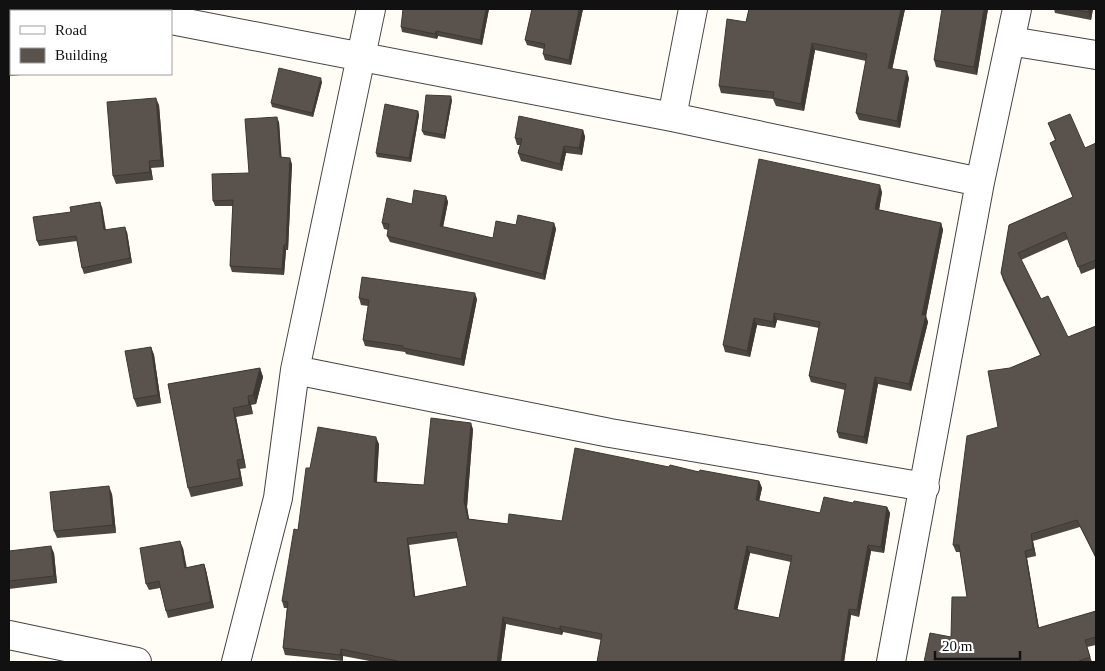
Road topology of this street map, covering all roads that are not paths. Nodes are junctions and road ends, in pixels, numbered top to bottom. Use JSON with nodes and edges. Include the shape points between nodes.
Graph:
{"nodes":[{"id":1,"x":371,"y":9,"type":"edge"},
{"id":2,"x":693,"y":9,"type":"edge"},
{"id":3,"x":1017,"y":9,"type":"edge"},
{"id":4,"x":172,"y":20,"type":"edge"},
{"id":5,"x":1010,"y":41,"type":"junction"},
{"id":6,"x":1096,"y":55,"type":"edge"},
{"id":7,"x":362,"y":56,"type":"junction"},
{"id":8,"x":672,"y":118,"type":"junction"},
{"id":9,"x":980,"y":182,"type":"junction"},
{"id":10,"x":295,"y":370,"type":"junction"},
{"id":11,"x":925,"y":487,"type":"junction"},
{"id":12,"x":9,"y":635,"type":"edge"},
{"id":13,"x":137,"y":662,"type":"edge"},
{"id":14,"x":236,"y":662,"type":"edge"},
{"id":15,"x":892,"y":662,"type":"edge"}],
"edges":[{"from":1,"to":7,"type":"street"},
{"from":2,"to":8,"type":"street"},
{"from":3,"to":5,"type":"street"},
{"from":4,"to":7,"type":"street"},
{"from":5,"to":6,"type":"street"},
{"from":5,"to":9,"type":"street"},
{"from":7,"to":8,"type":"street"},
{"from":7,"to":10,"type":"street"},
{"from":8,"to":9,"type":"street"},
{"from":9,"to":11,"type":"street"},
{"from":10,"to":11,"type":"street","via":[[610,433]]},
{"from":10,"to":14,"type":"street","via":[[278,498]]},
{"from":11,"to":15,"type":"street"},
{"from":12,"to":13,"type":"street"}]}
